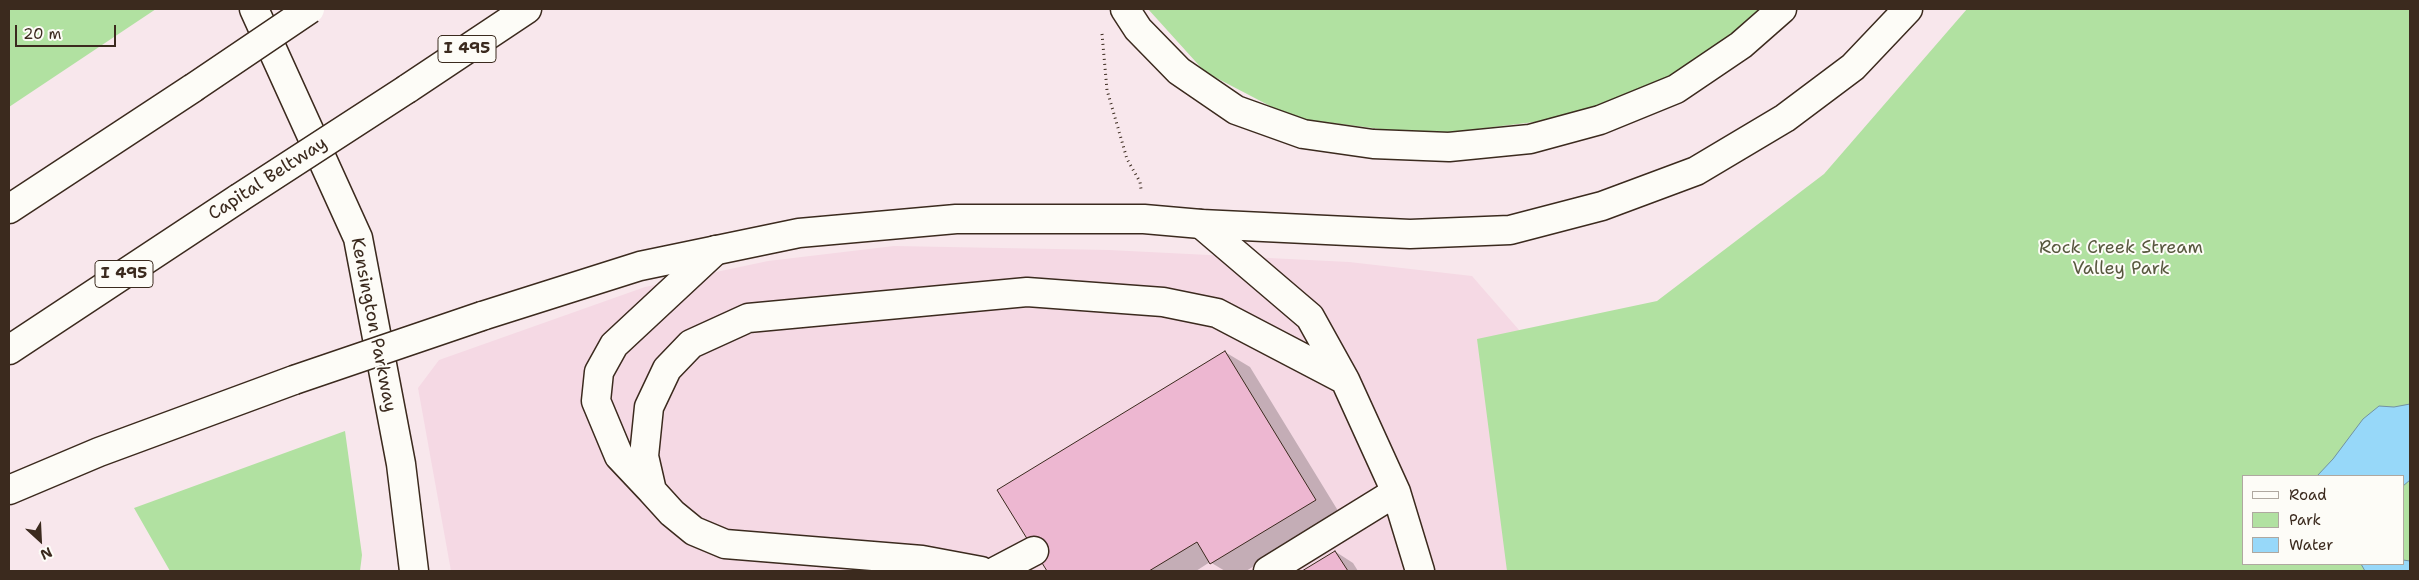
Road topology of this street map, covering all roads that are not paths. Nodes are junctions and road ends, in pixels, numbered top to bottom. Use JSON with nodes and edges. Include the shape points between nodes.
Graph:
{"nodes":[{"id":1,"x":254,"y":9,"type":"edge"},
{"id":2,"x":285,"y":9,"type":"edge"},
{"id":3,"x":310,"y":9,"type":"edge"},
{"id":4,"x":527,"y":9,"type":"edge"},
{"id":5,"x":1125,"y":9,"type":"edge"},
{"id":6,"x":1782,"y":9,"type":"edge"},
{"id":7,"x":1908,"y":9,"type":"edge"},
{"id":8,"x":193,"y":88,"type":"junction"},
{"id":9,"x":9,"y":209,"type":"edge"},
{"id":10,"x":1201,"y":224,"type":"junction"},
{"id":11,"x":716,"y":250,"type":"junction"},
{"id":12,"x":9,"y":350,"type":"edge"},
{"id":13,"x":1345,"y":380,"type":"junction"},
{"id":14,"x":9,"y":490,"type":"edge"},
{"id":15,"x":652,"y":491,"type":"junction"},
{"id":16,"x":1396,"y":492,"type":"junction"},
{"id":17,"x":1034,"y":551,"type":"dead end"},
{"id":18,"x":414,"y":571,"type":"edge"},
{"id":19,"x":981,"y":571,"type":"edge"},
{"id":20,"x":996,"y":571,"type":"edge"},
{"id":21,"x":1268,"y":571,"type":"edge"},
{"id":22,"x":1420,"y":571,"type":"edge"}],
"edges":[{"from":1,"to":18,"type":"main road","name":"Kensington Parkway","via":[[358,238],[401,464]]},
{"from":2,"to":8,"type":"main road","bridge":true},
{"from":3,"to":8,"type":"main road","bridge":true},
{"from":4,"to":12,"type":"main road","name":"Capital Beltway","number":"I 495","bridge":true},
{"from":5,"to":6,"type":"main road","via":[[1138,29],[1179,72],[1236,110],[1304,134],[1373,144],[1449,147],[1530,138],[1600,120],[1676,89],[1741,44]]},
{"from":7,"to":10,"type":"main road","via":[[1853,68],[1785,118],[1696,171],[1602,206],[1510,230],[1410,234]]},
{"from":8,"to":9,"type":"main road"},
{"from":10,"to":11,"type":"main road","via":[[1144,219],[956,219],[799,233]]},
{"from":10,"to":13,"type":"main road","via":[[1310,317]]},
{"from":11,"to":14,"type":"main road","bridge":true,"via":[[640,266],[482,316],[294,380],[99,452]]},
{"from":11,"to":15,"type":"main road","via":[[614,345],[599,372],[596,401],[618,456]]},
{"from":13,"to":15,"type":"main road","via":[[1217,313],[1163,302],[1027,292],[748,318],[691,344],[666,369],[649,407],[644,456]]},
{"from":13,"to":16,"type":"main road"},
{"from":15,"to":19,"type":"main road","via":[[694,531],[726,544],[922,560]]},
{"from":16,"to":21,"type":"main road"},
{"from":16,"to":22,"type":"main road"},
{"from":17,"to":20,"type":"main road"}]}
